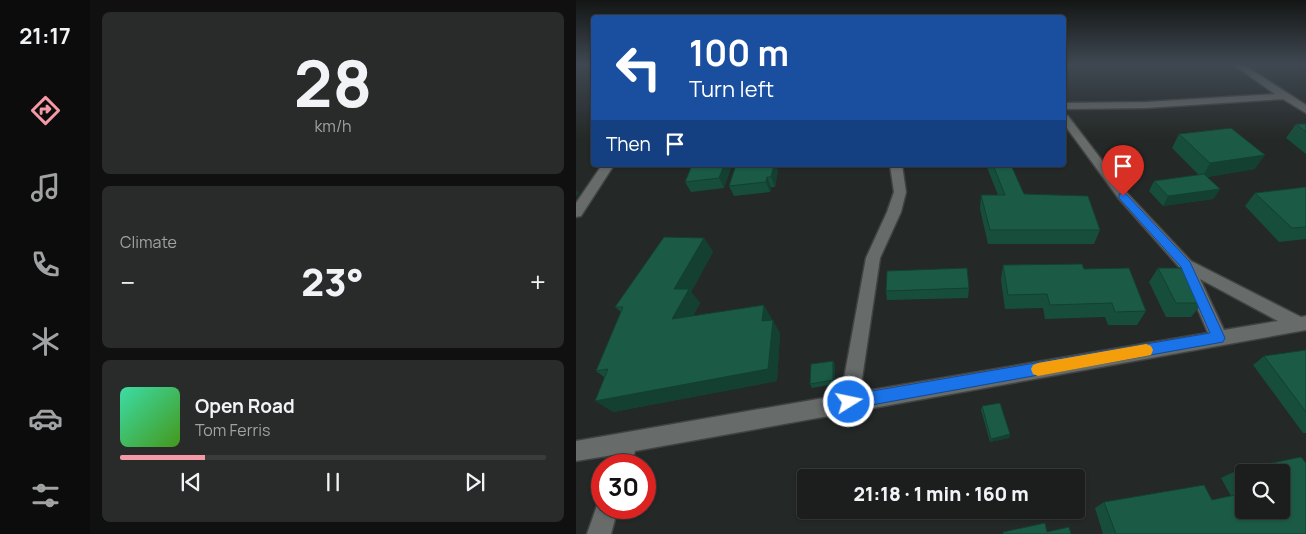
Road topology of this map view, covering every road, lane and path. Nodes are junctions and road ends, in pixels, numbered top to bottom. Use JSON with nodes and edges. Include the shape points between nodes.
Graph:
{"nodes":[{"id":1,"x":1274,"y":90,"type":"edge"},
{"id":2,"x":1283,"y":96,"type":"junction"},
{"id":3,"x":1066,"y":106,"type":"edge"},
{"id":4,"x":1306,"y":110,"type":"edge"},
{"id":5,"x":1066,"y":121,"type":"edge"},
{"id":6,"x":607,"y":167,"type":"edge"},
{"id":7,"x":896,"y":167,"type":"edge"},
{"id":8,"x":576,"y":213,"type":"edge"},
{"id":9,"x":1186,"y":265,"type":"junction"},
{"id":10,"x":1302,"y":323,"type":"edge"},
{"id":11,"x":1218,"y":338,"type":"junction"},
{"id":12,"x":849,"y":402,"type":"junction"},
{"id":13,"x":627,"y":442,"type":"junction"},
{"id":14,"x":576,"y":450,"type":"edge"},
{"id":15,"x":623,"y":454,"type":"edge"},
{"id":16,"x":604,"y":519,"type":"edge"},
{"id":17,"x":599,"y":534,"type":"edge"}],
"edges":[{"from":1,"to":2,"type":"street"},
{"from":2,"to":3,"type":"street","via":[[1146,105]]},
{"from":2,"to":4,"type":"street"},
{"from":5,"to":9,"type":"street","via":[[1123,196]]},
{"from":6,"to":8,"type":"street"},
{"from":7,"to":12,"type":"street","via":[[900,192],[872,258]]},
{"from":9,"to":10,"type":"street"},
{"from":9,"to":11,"type":"street"},
{"from":10,"to":11,"type":"street"},
{"from":11,"to":12,"type":"street"},
{"from":12,"to":13,"type":"street"},
{"from":13,"to":14,"type":"street"},
{"from":13,"to":15,"type":"street"},
{"from":16,"to":17,"type":"street"}]}
